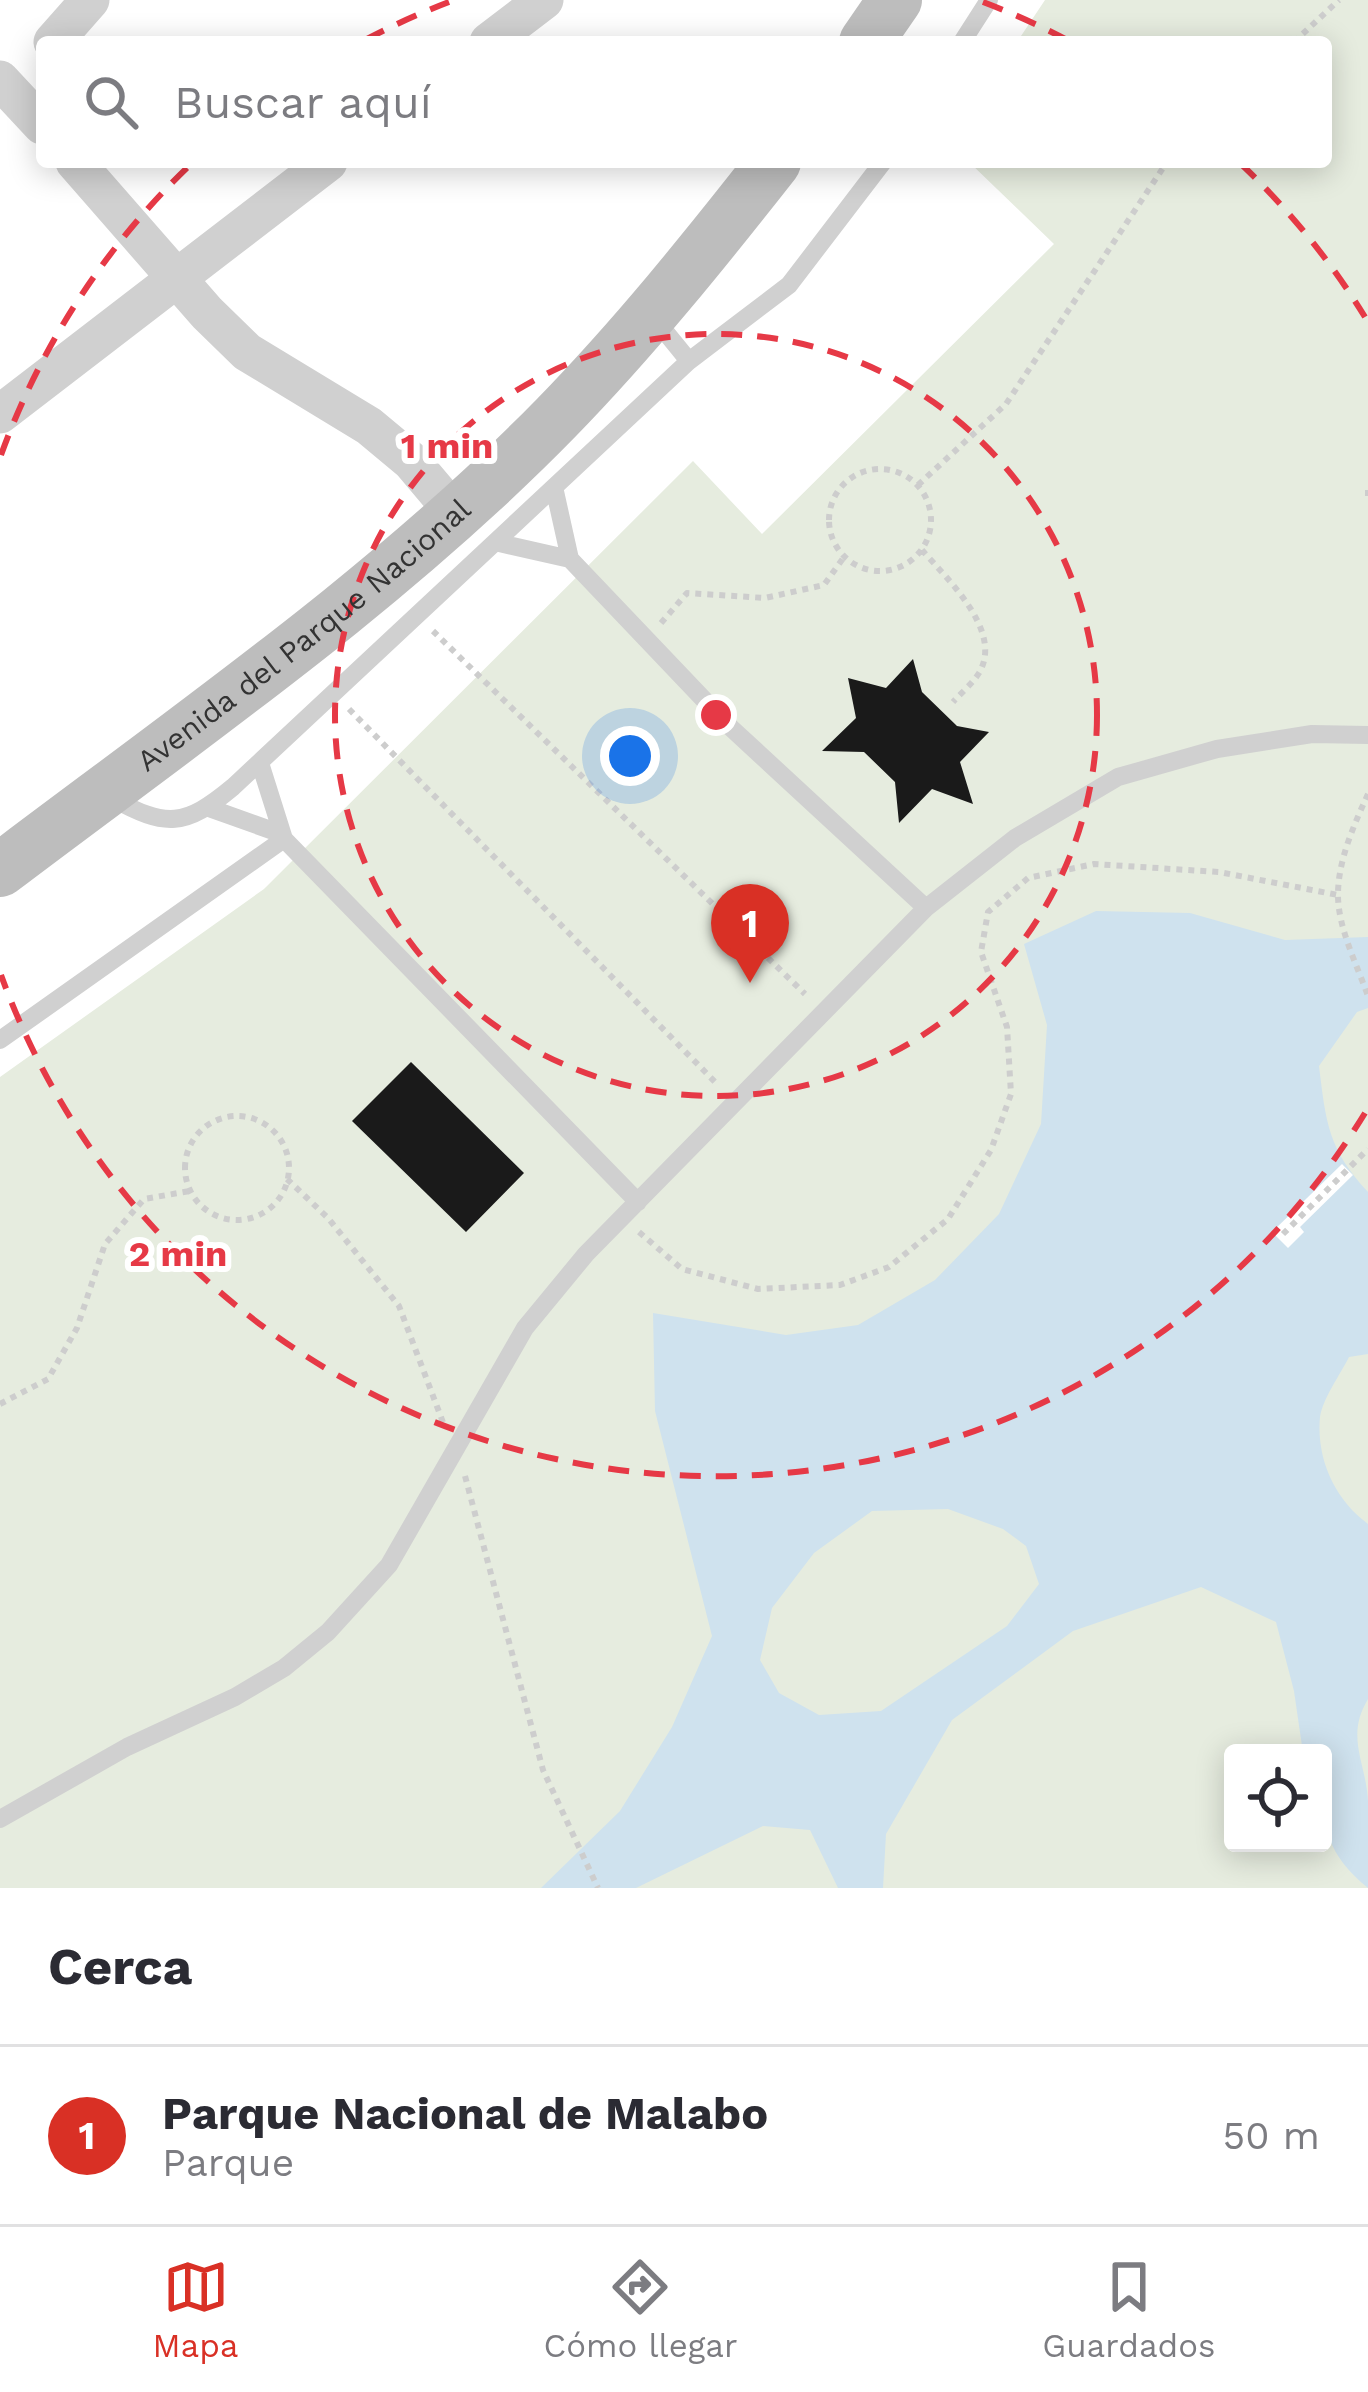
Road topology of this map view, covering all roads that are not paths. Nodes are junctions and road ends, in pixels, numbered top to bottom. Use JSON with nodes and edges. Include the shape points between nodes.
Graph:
{"nodes":[{"id":1,"x":90,"y":0,"type":"edge"},
{"id":2,"x":544,"y":0,"type":"edge"},
{"id":3,"x":895,"y":0,"type":"edge"},
{"id":4,"x":989,"y":0,"type":"edge"},
{"id":5,"x":58,"y":36,"type":"edge"},
{"id":6,"x":497,"y":36,"type":"edge"},
{"id":7,"x":870,"y":36,"type":"edge"},
{"id":8,"x":966,"y":36,"type":"edge"},
{"id":9,"x":36,"y":60,"type":"edge"},
{"id":10,"x":5,"y":86,"type":"edge"},
{"id":11,"x":36,"y":119,"type":"edge"},
{"id":12,"x":80,"y":168,"type":"edge"},
{"id":13,"x":320,"y":168,"type":"edge"},
{"id":14,"x":769,"y":168,"type":"edge"},
{"id":15,"x":878,"y":168,"type":"edge"},
{"id":16,"x":176,"y":276,"type":"junction"},
{"id":17,"x":650,"y":314,"type":"junction"},
{"id":18,"x":689,"y":361,"type":"junction"},
{"id":19,"x":0,"y":414,"type":"edge"},
{"id":20,"x":554,"y":487,"type":"junction"},
{"id":21,"x":475,"y":528,"type":"junction"},
{"id":22,"x":570,"y":559,"type":"junction"},
{"id":23,"x":1368,"y":735,"type":"edge"},
{"id":24,"x":260,"y":763,"type":"junction"},
{"id":25,"x":103,"y":792,"type":"junction"},
{"id":26,"x":209,"y":808,"type":"junction"},
{"id":27,"x":281,"y":836,"type":"junction"},
{"id":28,"x":0,"y":870,"type":"edge"},
{"id":29,"x":926,"y":908,"type":"junction"},
{"id":30,"x":0,"y":1040,"type":"edge"},
{"id":31,"x":638,"y":1202,"type":"junction"},
{"id":32,"x":0,"y":1819,"type":"edge"}],
"edges":[{"from":1,"to":5,"type":"street"},
{"from":2,"to":6,"type":"street"},
{"from":3,"to":7,"type":"street"},
{"from":4,"to":8,"type":"lane"},
{"from":9,"to":10,"type":"street"},
{"from":10,"to":11,"type":"street"},
{"from":12,"to":16,"type":"street"},
{"from":13,"to":16,"type":"street"},
{"from":14,"to":17,"type":"street","name":"Avenida del Parque Nacional"},
{"from":15,"to":18,"type":"lane","via":[[789,285]]},
{"from":16,"to":19,"type":"street"},
{"from":16,"to":21,"type":"street","via":[[247,352],[369,426]]},
{"from":17,"to":18,"type":"lane"},
{"from":17,"to":21,"type":"street","name":"Avenida del Parque Nacional","via":[[556,418]]},
{"from":18,"to":20,"type":"lane"},
{"from":20,"to":21,"type":"lane"},
{"from":20,"to":22,"type":"lane"},
{"from":21,"to":22,"type":"lane"},
{"from":21,"to":24,"type":"lane","via":[[417,616]]},
{"from":21,"to":25,"type":"street","name":"Avenida del Parque Nacional","via":[[329,622]]},
{"from":22,"to":29,"type":"lane","via":[[729,725]]},
{"from":23,"to":29,"type":"lane","via":[[1217,748],[1118,777],[1015,838]]},
{"from":24,"to":26,"type":"lane"},
{"from":24,"to":27,"type":"lane"},
{"from":25,"to":26,"type":"lane","via":[[149,818],[192,817]]},
{"from":25,"to":28,"type":"street","name":"Avenida del Parque Nacional"},
{"from":26,"to":27,"type":"lane"},
{"from":27,"to":30,"type":"lane"},
{"from":27,"to":31,"type":"lane"},
{"from":29,"to":31,"type":"lane"},
{"from":31,"to":32,"type":"lane","via":[[525,1328],[389,1565],[328,1632],[235,1697]]}]}
